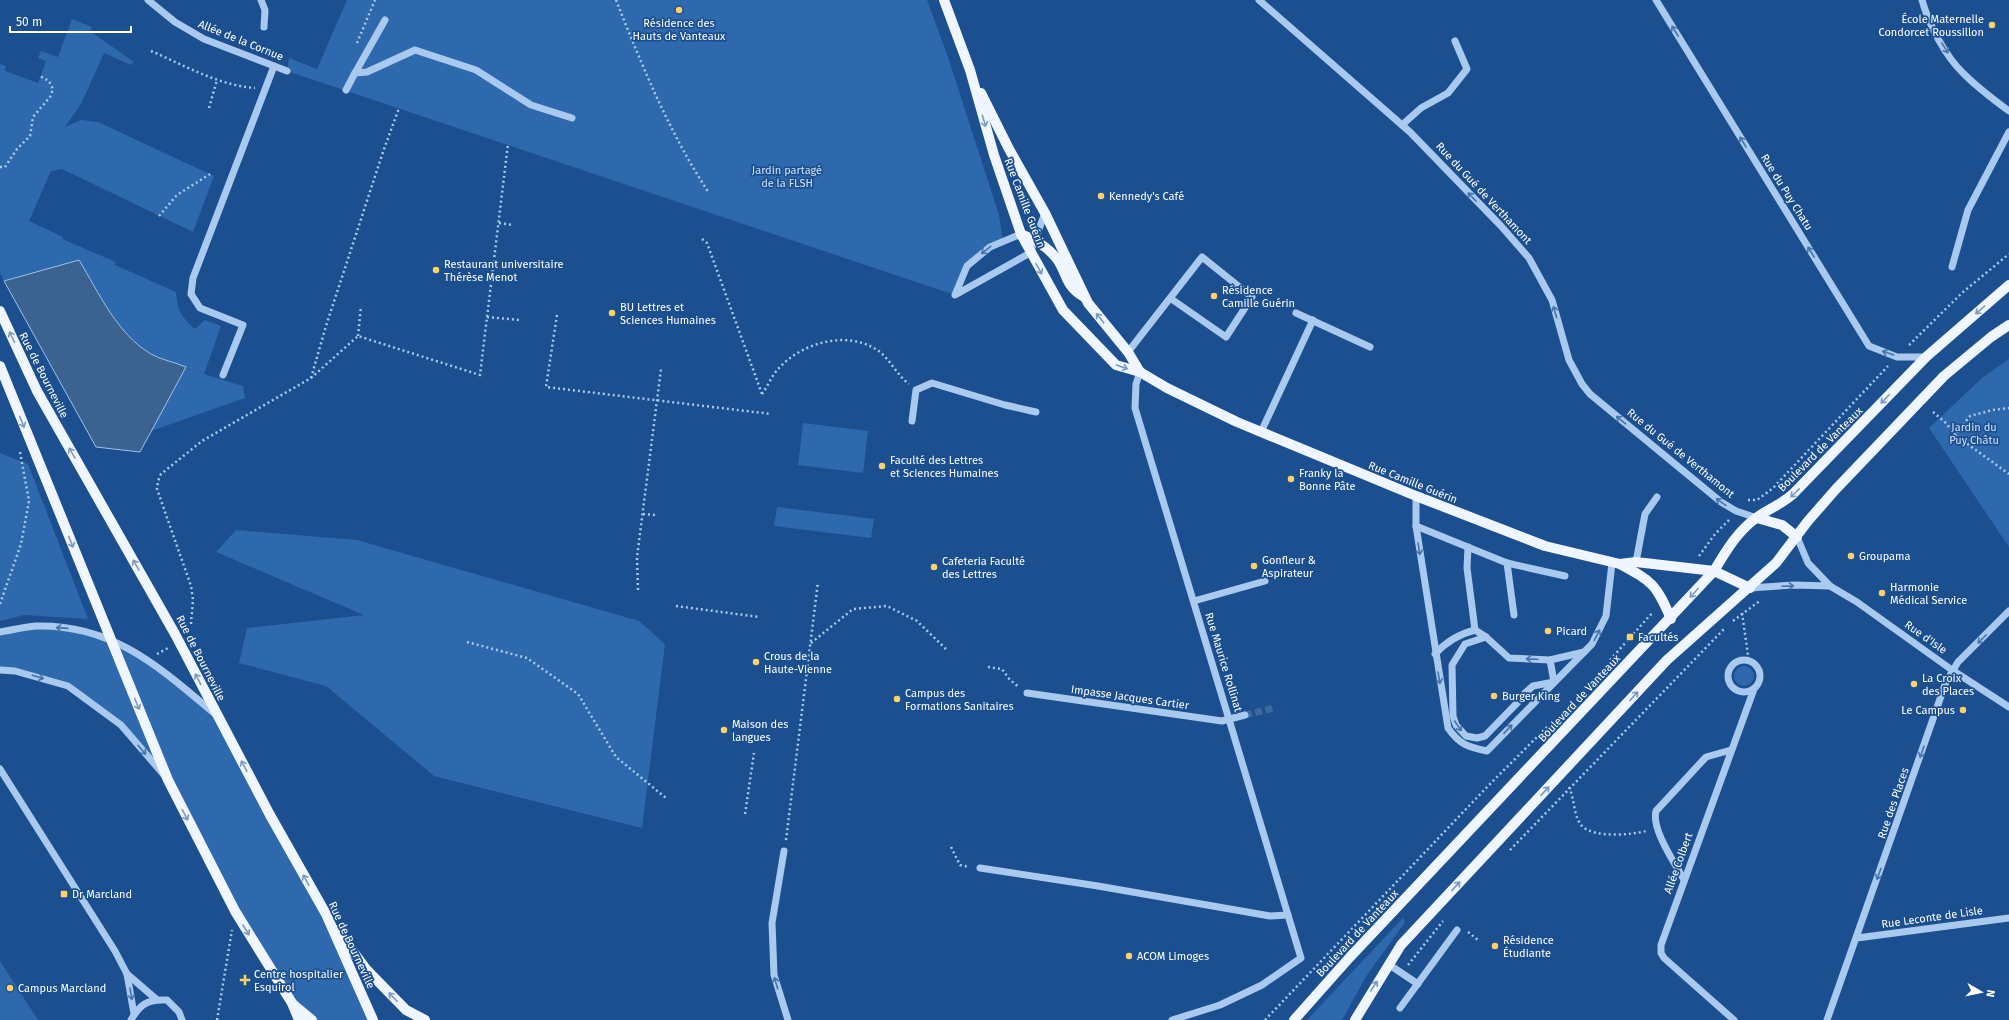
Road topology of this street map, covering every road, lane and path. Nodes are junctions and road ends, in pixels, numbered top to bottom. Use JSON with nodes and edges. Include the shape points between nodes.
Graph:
{"nodes":[{"id":1,"x":148,"y":0,"type":"edge"},
{"id":2,"x":261,"y":0,"type":"edge"},
{"id":3,"x":616,"y":0,"type":"edge"},
{"id":4,"x":944,"y":0,"type":"edge"},
{"id":5,"x":1259,"y":0,"type":"edge"},
{"id":6,"x":1656,"y":0,"type":"edge"},
{"id":7,"x":1922,"y":0,"type":"edge"},
{"id":8,"x":385,"y":20,"type":"dead end"},
{"id":9,"x":264,"y":27,"type":"dead end"},
{"id":10,"x":1455,"y":41,"type":"dead end"},
{"id":11,"x":151,"y":50,"type":"dead end"},
{"id":12,"x":274,"y":66,"type":"junction"},
{"id":13,"x":970,"y":70,"type":"junction"},
{"id":14,"x":287,"y":71,"type":"dead end"},
{"id":15,"x":355,"y":73,"type":"junction"},
{"id":16,"x":40,"y":76,"type":"dead end"},
{"id":17,"x":217,"y":80,"type":"junction"},
{"id":18,"x":265,"y":89,"type":"junction"},
{"id":19,"x":346,"y":90,"type":"dead end"},
{"id":20,"x":208,"y":108,"type":"dead end"},
{"id":21,"x":400,"y":108,"type":"dead end"},
{"id":22,"x":2009,"y":112,"type":"edge"},
{"id":23,"x":572,"y":118,"type":"dead end"},
{"id":24,"x":1402,"y":125,"type":"junction"},
{"id":25,"x":2009,"y":132,"type":"edge"},
{"id":26,"x":508,"y":144,"type":"dead end"},
{"id":27,"x":0,"y":167,"type":"edge"},
{"id":28,"x":210,"y":174,"type":"dead end"},
{"id":29,"x":709,"y":193,"type":"dead end"},
{"id":30,"x":1045,"y":213,"type":"junction"},
{"id":31,"x":159,"y":216,"type":"dead end"},
{"id":32,"x":499,"y":223,"type":"junction"},
{"id":33,"x":513,"y":225,"type":"dead end"},
{"id":34,"x":1021,"y":234,"type":"junction"},
{"id":35,"x":702,"y":239,"type":"dead end"},
{"id":36,"x":1034,"y":240,"type":"junction"},
{"id":37,"x":1030,"y":253,"type":"junction"},
{"id":38,"x":2009,"y":254,"type":"edge"},
{"id":39,"x":1952,"y":267,"type":"dead end"},
{"id":40,"x":2009,"y":285,"type":"edge"},
{"id":41,"x":1084,"y":297,"type":"junction"},
{"id":42,"x":1170,"y":298,"type":"junction"},
{"id":43,"x":361,"y":306,"type":"dead end"},
{"id":44,"x":0,"y":311,"type":"edge"},
{"id":45,"x":1296,"y":312,"type":"dead end"},
{"id":46,"x":557,"y":315,"type":"dead end"},
{"id":47,"x":488,"y":316,"type":"junction"},
{"id":48,"x":519,"y":320,"type":"dead end"},
{"id":49,"x":1313,"y":320,"type":"junction"},
{"id":50,"x":2009,"y":325,"type":"edge"},
{"id":51,"x":358,"y":336,"type":"junction"},
{"id":52,"x":1370,"y":347,"type":"dead end"},
{"id":53,"x":1128,"y":352,"type":"junction"},
{"id":54,"x":1897,"y":357,"type":"junction"},
{"id":55,"x":1926,"y":357,"type":"junction"},
{"id":56,"x":0,"y":366,"type":"edge"},
{"id":57,"x":661,"y":369,"type":"dead end"},
{"id":58,"x":1140,"y":372,"type":"junction"},
{"id":59,"x":223,"y":376,"type":"dead end"},
{"id":60,"x":311,"y":378,"type":"junction"},
{"id":61,"x":916,"y":390,"type":"junction"},
{"id":62,"x":657,"y":400,"type":"junction"},
{"id":63,"x":2009,"y":408,"type":"edge"},
{"id":64,"x":1036,"y":412,"type":"dead end"},
{"id":65,"x":1933,"y":412,"type":"dead end"},
{"id":66,"x":771,"y":414,"type":"dead end"},
{"id":67,"x":912,"y":421,"type":"dead end"},
{"id":68,"x":1261,"y":432,"type":"junction"},
{"id":69,"x":1955,"y":435,"type":"junction"},
{"id":70,"x":19,"y":447,"type":"dead end"},
{"id":71,"x":2009,"y":474,"type":"edge"},
{"id":72,"x":1416,"y":496,"type":"junction"},
{"id":73,"x":1657,"y":497,"type":"dead end"},
{"id":74,"x":1748,"y":500,"type":"dead end"},
{"id":75,"x":643,"y":514,"type":"junction"},
{"id":76,"x":655,"y":516,"type":"dead end"},
{"id":77,"x":1730,"y":518,"type":"dead end"},
{"id":78,"x":1757,"y":518,"type":"junction"},
{"id":79,"x":1782,"y":525,"type":"joint"},
{"id":80,"x":1416,"y":526,"type":"junction"},
{"id":81,"x":1797,"y":537,"type":"junction"},
{"id":82,"x":1468,"y":547,"type":"junction"},
{"id":83,"x":1699,"y":556,"type":"dead end"},
{"id":84,"x":1636,"y":562,"type":"junction"},
{"id":85,"x":1507,"y":563,"type":"junction"},
{"id":86,"x":1616,"y":564,"type":"junction"},
{"id":87,"x":1714,"y":571,"type":"junction"},
{"id":88,"x":1565,"y":576,"type":"dead end"},
{"id":89,"x":1265,"y":581,"type":"dead end"},
{"id":90,"x":1735,"y":581,"type":"joint"},
{"id":91,"x":818,"y":582,"type":"dead end"},
{"id":92,"x":1830,"y":586,"type":"junction"},
{"id":93,"x":1750,"y":588,"type":"junction"},
{"id":94,"x":638,"y":590,"type":"dead end"},
{"id":95,"x":1762,"y":599,"type":"dead end"},
{"id":96,"x":1194,"y":600,"type":"junction"},
{"id":97,"x":1663,"y":601,"type":"junction"},
{"id":98,"x":0,"y":604,"type":"edge"},
{"id":99,"x":676,"y":606,"type":"dead end"},
{"id":100,"x":2009,"y":611,"type":"edge"},
{"id":101,"x":1742,"y":613,"type":"junction"},
{"id":102,"x":1514,"y":615,"type":"dead end"},
{"id":103,"x":759,"y":617,"type":"dead end"},
{"id":104,"x":1671,"y":619,"type":"junction"},
{"id":105,"x":1731,"y":622,"type":"dead end"},
{"id":106,"x":190,"y":624,"type":"dead end"},
{"id":107,"x":1726,"y":627,"type":"dead end"},
{"id":108,"x":1475,"y":630,"type":"junction"},
{"id":109,"x":0,"y":632,"type":"edge"},
{"id":110,"x":1486,"y":637,"type":"junction"},
{"id":111,"x":180,"y":642,"type":"junction"},
{"id":112,"x":467,"y":642,"type":"dead end"},
{"id":113,"x":811,"y":643,"type":"junction"},
{"id":114,"x":946,"y":649,"type":"dead end"},
{"id":115,"x":1584,"y":652,"type":"junction"},
{"id":116,"x":1435,"y":654,"type":"junction"},
{"id":117,"x":148,"y":660,"type":"junction"},
{"id":118,"x":1550,"y":660,"type":"junction"},
{"id":119,"x":1750,"y":662,"type":"junction"},
{"id":120,"x":1605,"y":666,"type":"dead end"},
{"id":121,"x":988,"y":667,"type":"dead end"},
{"id":122,"x":0,"y":670,"type":"edge"},
{"id":123,"x":1952,"y":670,"type":"junction"},
{"id":124,"x":1554,"y":682,"type":"junction"},
{"id":125,"x":1754,"y":689,"type":"junction"},
{"id":126,"x":1027,"y":693,"type":"joint"},
{"id":127,"x":1525,"y":693,"type":"dead end"},
{"id":128,"x":1519,"y":700,"type":"dead end"},
{"id":129,"x":2009,"y":707,"type":"edge"},
{"id":130,"x":216,"y":714,"type":"junction"},
{"id":131,"x":1245,"y":715,"type":"tunnel mouth"},
{"id":132,"x":1230,"y":719,"type":"junction"},
{"id":133,"x":1552,"y":722,"type":"dead end"},
{"id":134,"x":1731,"y":750,"type":"junction"},
{"id":135,"x":754,"y":753,"type":"dead end"},
{"id":136,"x":0,"y":769,"type":"edge"},
{"id":137,"x":168,"y":780,"type":"junction"},
{"id":138,"x":1569,"y":787,"type":"junction"},
{"id":139,"x":666,"y":798,"type":"dead end"},
{"id":140,"x":745,"y":814,"type":"dead end"},
{"id":141,"x":1657,"y":828,"type":"junction"},
{"id":142,"x":951,"y":848,"type":"dead end"},
{"id":143,"x":784,"y":850,"type":"joint"},
{"id":144,"x":1505,"y":854,"type":"dead end"},
{"id":145,"x":980,"y":868,"type":"joint"},
{"id":146,"x":1684,"y":880,"type":"junction"},
{"id":147,"x":235,"y":911,"type":"junction"},
{"id":148,"x":326,"y":914,"type":"junction"},
{"id":149,"x":1288,"y":915,"type":"junction"},
{"id":150,"x":1448,"y":915,"type":"dead end"},
{"id":151,"x":2009,"y":918,"type":"edge"},
{"id":152,"x":1457,"y":930,"type":"dead end"},
{"id":153,"x":1857,"y":938,"type":"junction"},
{"id":154,"x":1388,"y":964,"type":"junction"},
{"id":155,"x":1401,"y":973,"type":"junction"},
{"id":156,"x":127,"y":974,"type":"junction"},
{"id":157,"x":1418,"y":984,"type":"junction"},
{"id":158,"x":156,"y":999,"type":"junction"},
{"id":159,"x":292,"y":1003,"type":"junction"},
{"id":160,"x":1400,"y":1008,"type":"dead end"},
{"id":161,"x":132,"y":1017,"type":"edge"},
{"id":162,"x":182,"y":1020,"type":"edge"},
{"id":163,"x":217,"y":1020,"type":"edge"},
{"id":164,"x":300,"y":1020,"type":"edge"},
{"id":165,"x":312,"y":1020,"type":"edge"},
{"id":166,"x":373,"y":1020,"type":"edge"},
{"id":167,"x":425,"y":1020,"type":"edge"},
{"id":168,"x":788,"y":1020,"type":"edge"},
{"id":169,"x":1172,"y":1020,"type":"edge"},
{"id":170,"x":1265,"y":1020,"type":"edge"},
{"id":171,"x":1294,"y":1020,"type":"edge"},
{"id":172,"x":1354,"y":1020,"type":"edge"},
{"id":173,"x":1734,"y":1020,"type":"edge"},
{"id":174,"x":1827,"y":1020,"type":"edge"}],
"edges":[{"from":1,"to":12,"type":"street","name":"Allée de la Cornue","via":[[175,22],[204,39]]},
{"from":2,"to":9,"type":"street","via":[[265,10]]},
{"from":3,"to":29,"type":"path","via":[[630,36],[680,142]]},
{"from":4,"to":13,"type":"main road","name":"Rue Camille Guérin"},
{"from":5,"to":24,"type":"street","name":"Rue du Gué de Verthamont"},
{"from":54,"to":6,"type":"street","name":"Rue du Puy Chatu","one_way":true,"via":[[1869,346]]},
{"from":7,"to":22,"type":"street","one_way":true,"via":[[1944,48],[1963,74]]},
{"from":8,"to":15,"type":"street"},
{"from":10,"to":24,"type":"street","via":[[1467,69],[1448,93],[1421,108]]},
{"from":11,"to":17,"type":"path"},
{"from":12,"to":14,"type":"street","name":"Allée de la Cornue"},
{"from":12,"to":18,"type":"street"},
{"from":13,"to":30,"type":"main road","name":"Rue Camille Guérin","via":[[1009,149]]},
{"from":13,"to":34,"type":"main road","name":"Rue Camille Guérin","one_way":true,"via":[[994,155]]},
{"from":15,"to":19,"type":"street"},
{"from":15,"to":23,"type":"street","via":[[367,72],[415,50],[476,70],[531,105]]},
{"from":16,"to":27,"type":"path","via":[[49,80],[53,89],[50,97],[33,118],[30,136],[5,167]]},
{"from":17,"to":18,"type":"path","via":[[242,87]]},
{"from":17,"to":20,"type":"path"},
{"from":18,"to":59,"type":"street","via":[[193,278],[191,294],[200,308],[243,325]]},
{"from":21,"to":60,"type":"path","via":[[383,152]]},
{"from":78,"to":24,"type":"street","name":"Rue du Gué de Verthamont","one_way":true,"via":[[1720,502],[1590,394],[1569,360],[1552,300],[1529,258]]},
{"from":25,"to":39,"type":"street","via":[[1968,210]]},
{"from":26,"to":32,"type":"path"},
{"from":28,"to":31,"type":"path","via":[[176,195]]},
{"from":30,"to":36,"type":"street"},
{"from":30,"to":41,"type":"main road","name":"Rue Camille Guérin"},
{"from":32,"to":33,"type":"path"},
{"from":32,"to":47,"type":"path"},
{"from":34,"to":36,"type":"main road"},
{"from":34,"to":37,"type":"main road","name":"Rue Camille Guérin"},
{"from":34,"to":37,"type":"street","one_way":true,"via":[[990,247],[967,266],[955,295]]},
{"from":35,"to":61,"type":"path","via":[[707,243],[762,394],[778,368],[798,352],[818,343],[842,340],[860,342],[879,352],[902,379]]},
{"from":36,"to":37,"type":"street"},
{"from":36,"to":41,"type":"main road","via":[[1040,242],[1057,259],[1074,291]]},
{"from":37,"to":58,"type":"main road","name":"Rue Camille Guérin","one_way":true,"via":[[1063,310],[1116,366]]},
{"from":38,"to":54,"type":"path","via":[[1963,292]]},
{"from":40,"to":55,"type":"main road","name":"Boulevard de Vanteaux","one_way":true},
{"from":53,"to":41,"type":"main road","name":"Rue Camille Guérin","one_way":true},
{"from":42,"to":42,"type":"street","via":[[1202,257],[1252,297],[1226,337]]},
{"from":42,"to":53,"type":"street"},
{"from":43,"to":51,"type":"path"},
{"from":111,"to":44,"type":"main road","name":"Rue de Bourneville","one_way":true,"via":[[37,391]]},
{"from":45,"to":49,"type":"street"},
{"from":46,"to":62,"type":"path","via":[[546,387]]},
{"from":47,"to":48,"type":"path"},
{"from":47,"to":51,"type":"path","via":[[480,375]]},
{"from":49,"to":52,"type":"street"},
{"from":49,"to":68,"type":"street"},
{"from":50,"to":81,"type":"main road","via":[[1944,376],[1836,489]]},
{"from":51,"to":60,"type":"path"},
{"from":53,"to":58,"type":"main road","name":"Rue Camille Guérin"},
{"from":54,"to":55,"type":"street","name":"Rue du Puy Chatu"},
{"from":54,"to":74,"type":"path","via":[[1773,488],[1757,500]]},
{"from":55,"to":78,"type":"main road","name":"Boulevard de Vanteaux","one_way":true,"via":[[1793,494]]},
{"from":56,"to":137,"type":"main road","one_way":true},
{"from":57,"to":62,"type":"path"},
{"from":58,"to":68,"type":"main road","name":"Rue Camille Guérin","via":[[1199,405]]},
{"from":58,"to":96,"type":"street","name":"Rue Maurice Rollinat","via":[[1136,384],[1135,408]]},
{"from":60,"to":106,"type":"path","via":[[202,441],[160,474],[157,489],[191,586],[193,600]]},
{"from":61,"to":64,"type":"street","via":[[932,383]]},
{"from":61,"to":67,"type":"street"},
{"from":62,"to":66,"type":"path"},
{"from":62,"to":75,"type":"path"},
{"from":63,"to":69,"type":"path","via":[[1970,416]]},
{"from":65,"to":69,"type":"path"},
{"from":68,"to":72,"type":"main road","name":"Rue Camille Guérin"},
{"from":69,"to":71,"type":"path"},
{"from":70,"to":98,"type":"path","via":[[29,501],[21,544]]},
{"from":72,"to":80,"type":"street"},
{"from":72,"to":86,"type":"main road","name":"Rue Camille Guérin","via":[[1545,546]]},
{"from":73,"to":84,"type":"street","via":[[1645,514]]},
{"from":75,"to":76,"type":"path"},
{"from":75,"to":94,"type":"path","via":[[637,557]]},
{"from":77,"to":83,"type":"path"},
{"from":78,"to":79,"type":"main road","name":"Rue du Gué de Verthamont"},
{"from":78,"to":87,"type":"main road","name":"Boulevard de Vanteaux","via":[[1736,536]]},
{"from":79,"to":81,"type":"main road","name":"Rue d'Isle"},
{"from":80,"to":82,"type":"street"},
{"from":80,"to":116,"type":"street","one_way":true},
{"from":81,"to":92,"type":"street","name":"Rue d'Isle","via":[[1808,563]]},
{"from":81,"to":93,"type":"main road","via":[[1776,563]]},
{"from":82,"to":85,"type":"street"},
{"from":82,"to":108,"type":"street","via":[[1467,568]]},
{"from":84,"to":86,"type":"main road","name":"Rue Camille Guérin"},
{"from":84,"to":87,"type":"main road","name":"Rue Camille Guérin"},
{"from":85,"to":88,"type":"street"},
{"from":85,"to":102,"type":"street"},
{"from":86,"to":97,"type":"main road","name":"Rue Camille Guérin","via":[[1647,578]]},
{"from":115,"to":86,"type":"street","one_way":true,"via":[[1592,644],[1606,616]]},
{"from":87,"to":90,"type":"main road","name":"Rue Camille Guérin"},
{"from":87,"to":104,"type":"main road","name":"Boulevard de Vanteaux","one_way":true},
{"from":89,"to":96,"type":"street"},
{"from":90,"to":93,"type":"main road","name":"Rue d'Isle"},
{"from":91,"to":113,"type":"path"},
{"from":93,"to":92,"type":"street","name":"Rue d'Isle","one_way":true},
{"from":92,"to":123,"type":"street","name":"Rue d'Isle","via":[[1857,602]]},
{"from":154,"to":93,"type":"main road","one_way":true,"via":[[1406,940],[1667,660],[1732,600]]},
{"from":95,"to":101,"type":"path"},
{"from":96,"to":132,"type":"street","name":"Rue Maurice Rollinat"},
{"from":97,"to":104,"type":"main road","name":"Rue Camille Guérin"},
{"from":97,"to":120,"type":"path"},
{"from":99,"to":103,"type":"path"},
{"from":100,"to":123,"type":"street","name":"Rue des Places","one_way":true},
{"from":101,"to":105,"type":"path"},
{"from":101,"to":119,"type":"path"},
{"from":104,"to":171,"type":"main road","name":"Boulevard de Vanteaux","via":[[1350,956]]},
{"from":107,"to":138,"type":"path"},
{"from":108,"to":110,"type":"street"},
{"from":108,"to":116,"type":"street","via":[[1461,633]]},
{"from":117,"to":109,"type":"street","one_way":true,"via":[[129,648],[100,636],[68,628],[36,626]]},
{"from":118,"to":110,"type":"street","one_way":true,"via":[[1509,658]]},
{"from":110,"to":128,"type":"street","one_way":true,"via":[[1465,644],[1452,665],[1453,716],[1456,725],[1466,736],[1485,736]]},
{"from":111,"to":117,"type":"path"},
{"from":130,"to":111,"type":"main road","name":"Rue de Bourneville","one_way":true},
{"from":112,"to":139,"type":"path","via":[[527,658],[578,694],[616,757]]},
{"from":113,"to":114,"type":"path","via":[[853,608],[887,606],[917,621]]},
{"from":113,"to":143,"type":"path"},
{"from":115,"to":118,"type":"street"},
{"from":115,"to":124,"type":"street"},
{"from":116,"to":124,"type":"street","one_way":true,"via":[[1448,728],[1457,741],[1470,748],[1487,752]]},
{"from":117,"to":130,"type":"street"},
{"from":118,"to":124,"type":"street"},
{"from":119,"to":125,"type":"street","name":"Allée Colbert","via":[[1756,666],[1760,675]]},
{"from":119,"to":125,"type":"street","via":[[1742,661],[1732,665],[1728,680],[1739,692]]},
{"from":121,"to":126,"type":"path","via":[[1002,669],[1010,680]]},
{"from":122,"to":137,"type":"street","one_way":true,"via":[[15,671],[68,686],[121,725]]},
{"from":123,"to":129,"type":"street","name":"Rue d'Isle"},
{"from":123,"to":153,"type":"street","name":"Rue des Places","one_way":true},
{"from":124,"to":127,"type":"street","via":[[1533,686]]},
{"from":125,"to":134,"type":"street","name":"Allée Colbert"},
{"from":126,"to":132,"type":"street","name":"Impasse Jacques Cartier","via":[[1222,722]]},
{"from":148,"to":130,"type":"main road","name":"Rue de Bourneville","one_way":true},
{"from":131,"to":132,"type":"street","name":"Impasse Jacques Cartier"},
{"from":132,"to":149,"type":"street","name":"Rue Maurice Rollinat"},
{"from":133,"to":170,"type":"path"},
{"from":134,"to":141,"type":"street","via":[[1706,757],[1656,811],[1654,818]]},
{"from":134,"to":146,"type":"street","name":"Allée Colbert"},
{"from":135,"to":140,"type":"path"},
{"from":136,"to":156,"type":"street"},
{"from":137,"to":147,"type":"main road","one_way":true},
{"from":138,"to":141,"type":"path","via":[[1574,796],[1578,819],[1587,830],[1602,834],[1635,834]]},
{"from":138,"to":144,"type":"path"},
{"from":141,"to":146,"type":"street"},
{"from":142,"to":145,"type":"path","via":[[960,865]]},
{"from":168,"to":143,"type":"street","one_way":true,"via":[[774,975],[772,923]]},
{"from":145,"to":149,"type":"street","via":[[1270,916]]},
{"from":146,"to":173,"type":"street","name":"Allée Colbert","via":[[1661,945],[1661,953]]},
{"from":147,"to":159,"type":"main road","one_way":true},
{"from":147,"to":163,"type":"path"},
{"from":148,"to":166,"type":"main road","name":"Rue de Bourneville"},
{"from":167,"to":148,"type":"main road","one_way":true,"via":[[406,1010],[366,969]]},
{"from":149,"to":169,"type":"street","name":"Rue Maurice Rollinat","via":[[1302,958],[1262,985],[1220,1005]]},
{"from":150,"to":155,"type":"path"},
{"from":151,"to":153,"type":"street","name":"Rue Leconte de Lisle"},
{"from":152,"to":157,"type":"street"},
{"from":153,"to":174,"type":"street","name":"Rue des Places"},
{"from":154,"to":155,"type":"street"},
{"from":172,"to":154,"type":"main road","one_way":true},
{"from":155,"to":157,"type":"street"},
{"from":156,"to":158,"type":"street"},
{"from":156,"to":161,"type":"street","one_way":true},
{"from":157,"to":160,"type":"street"},
{"from":158,"to":161,"type":"street","via":[[142,1004]]},
{"from":158,"to":162,"type":"street","via":[[166,1000],[179,1012]]},
{"from":159,"to":164,"type":"main road"},
{"from":159,"to":165,"type":"main road"}]}
